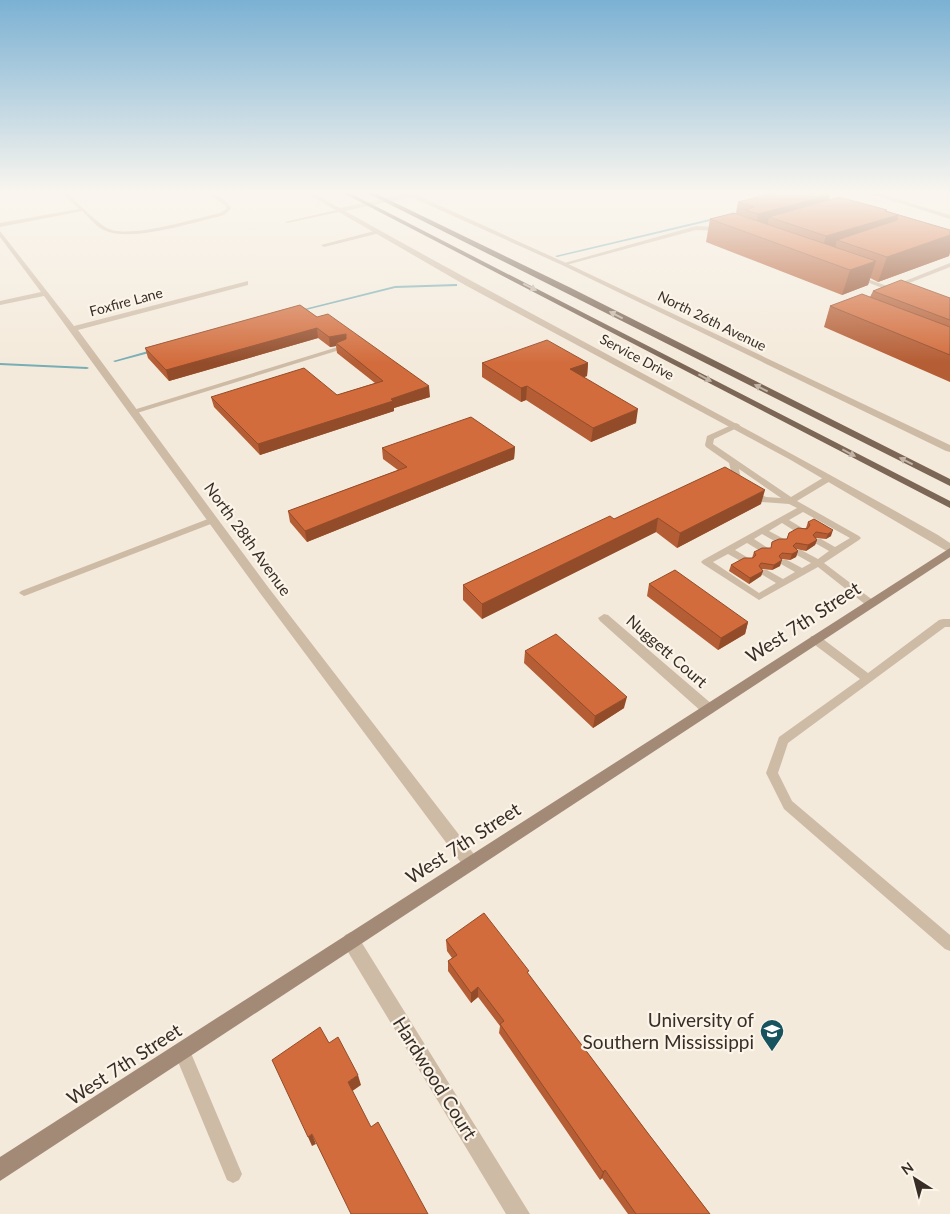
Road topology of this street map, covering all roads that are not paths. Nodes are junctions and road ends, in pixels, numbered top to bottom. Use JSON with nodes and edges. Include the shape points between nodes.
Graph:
{"nodes":[{"id":1,"x":12,"y":250,"type":"edge"},
{"id":2,"x":409,"y":250,"type":"edge"},
{"id":3,"x":456,"y":250,"type":"edge"},
{"id":4,"x":486,"y":250,"type":"edge"},
{"id":5,"x":532,"y":250,"type":"edge"},
{"id":6,"x":617,"y":250,"type":"edge"},
{"id":7,"x":564,"y":264,"type":"junction"},
{"id":8,"x":950,"y":265,"type":"edge"},
{"id":9,"x":854,"y":276,"type":"edge"},
{"id":10,"x":245,"y":283,"type":"dead end"},
{"id":11,"x":888,"y":289,"type":"junction"},
{"id":12,"x":45,"y":293,"type":"junction"},
{"id":13,"x":906,"y":295,"type":"edge"},
{"id":14,"x":0,"y":303,"type":"edge"},
{"id":15,"x":72,"y":329,"type":"junction"},
{"id":16,"x":344,"y":347,"type":"edge"},
{"id":17,"x":134,"y":411,"type":"junction"},
{"id":18,"x":736,"y":426,"type":"junction"},
{"id":19,"x":950,"y":449,"type":"edge"},
{"id":20,"x":733,"y":462,"type":"junction"},
{"id":21,"x":828,"y":478,"type":"junction"},
{"id":22,"x":950,"y":483,"type":"edge"},
{"id":23,"x":791,"y":501,"type":"junction"},
{"id":24,"x":946,"y":503,"type":"edge"},
{"id":25,"x":803,"y":508,"type":"junction"},
{"id":26,"x":214,"y":520,"type":"junction"},
{"id":27,"x":783,"y":520,"type":"junction"},
{"id":28,"x":762,"y":531,"type":"junction"},
{"id":29,"x":801,"y":531,"type":"edge"},
{"id":30,"x":748,"y":539,"type":"junction"},
{"id":31,"x":818,"y":541,"type":"edge"},
{"id":32,"x":781,"y":542,"type":"edge"},
{"id":33,"x":729,"y":550,"type":"junction"},
{"id":34,"x":765,"y":550,"type":"edge"},
{"id":35,"x":950,"y":550,"type":"edge"},
{"id":36,"x":835,"y":551,"type":"junction"},
{"id":37,"x":798,"y":552,"type":"edge"},
{"id":38,"x":747,"y":561,"type":"edge"},
{"id":39,"x":784,"y":562,"type":"edge"},
{"id":40,"x":818,"y":563,"type":"junction"},
{"id":41,"x":764,"y":572,"type":"edge"},
{"id":42,"x":801,"y":572,"type":"junction"},
{"id":43,"x":783,"y":583,"type":"junction"},
{"id":44,"x":24,"y":593,"type":"dead end"},
{"id":45,"x":870,"y":604,"type":"junction"},
{"id":46,"x":604,"y":618,"type":"dead end"},
{"id":47,"x":950,"y":623,"type":"edge"},
{"id":48,"x":815,"y":640,"type":"junction"},
{"id":49,"x":868,"y":679,"type":"junction"},
{"id":50,"x":708,"y":709,"type":"junction"},
{"id":51,"x":471,"y":863,"type":"junction"},
{"id":52,"x":351,"y":941,"type":"junction"},
{"id":53,"x":950,"y":944,"type":"edge"},
{"id":54,"x":182,"y":1052,"type":"junction"},
{"id":55,"x":0,"y":1170,"type":"edge"},
{"id":56,"x":233,"y":1174,"type":"dead end"},
{"id":57,"x":519,"y":1214,"type":"edge"}],
"edges":[{"from":1,"to":12,"type":"street","name":"North 28th Avenue"},
{"from":2,"to":18,"type":"street","name":"Service Drive"},
{"from":3,"to":24,"type":"main road","one_way":true},
{"from":22,"to":4,"type":"main road","one_way":true},
{"from":5,"to":7,"type":"street","name":"North 26th Avenue"},
{"from":6,"to":7,"type":"lane"},
{"from":7,"to":19,"type":"street","name":"North 26th Avenue"},
{"from":8,"to":11,"type":"lane"},
{"from":9,"to":11,"type":"lane"},
{"from":10,"to":15,"type":"street","name":"Foxfire Lane"},
{"from":11,"to":13,"type":"lane"},
{"from":12,"to":14,"type":"street"},
{"from":12,"to":15,"type":"street","name":"North 28th Avenue"},
{"from":15,"to":17,"type":"street","name":"North 28th Avenue"},
{"from":16,"to":17,"type":"lane"},
{"from":17,"to":26,"type":"street","name":"North 28th Avenue"},
{"from":18,"to":20,"type":"lane","via":[[710,438],[708,445]]},
{"from":18,"to":21,"type":"street","name":"Service Drive"},
{"from":20,"to":23,"type":"lane"},
{"from":20,"to":23,"type":"lane","via":[[737,484],[764,500]]},
{"from":21,"to":23,"type":"lane"},
{"from":21,"to":35,"type":"street","name":"Service Drive","via":[[934,537]]},
{"from":23,"to":25,"type":"lane"},
{"from":25,"to":27,"type":"lane"},
{"from":25,"to":36,"type":"lane","via":[[856,538]]},
{"from":26,"to":44,"type":"lane"},
{"from":26,"to":51,"type":"street","name":"North 28th Avenue"},
{"from":27,"to":28,"type":"lane"},
{"from":27,"to":29,"type":"lane"},
{"from":28,"to":30,"type":"lane"},
{"from":28,"to":32,"type":"lane"},
{"from":30,"to":33,"type":"lane"},
{"from":30,"to":34,"type":"lane"},
{"from":31,"to":36,"type":"lane"},
{"from":33,"to":38,"type":"lane"},
{"from":33,"to":43,"type":"lane","via":[[706,562],[759,597]]},
{"from":35,"to":45,"type":"main road","name":"West 7th Street"},
{"from":36,"to":40,"type":"lane"},
{"from":37,"to":40,"type":"lane"},
{"from":39,"to":42,"type":"lane"},
{"from":40,"to":42,"type":"lane"},
{"from":40,"to":45,"type":"lane"},
{"from":41,"to":43,"type":"lane"},
{"from":42,"to":43,"type":"lane"},
{"from":45,"to":48,"type":"main road","name":"West 7th Street"},
{"from":46,"to":50,"type":"street","name":"Nuggett Court"},
{"from":47,"to":49,"type":"lane","via":[[943,623]]},
{"from":48,"to":49,"type":"lane"},
{"from":48,"to":50,"type":"main road","name":"West 7th Street"},
{"from":49,"to":53,"type":"lane","via":[[784,740],[772,773],[788,804]]},
{"from":50,"to":51,"type":"main road","name":"West 7th Street"},
{"from":51,"to":52,"type":"main road","name":"West 7th Street"},
{"from":52,"to":54,"type":"main road","name":"West 7th Street"},
{"from":52,"to":57,"type":"street","name":"Hardwood Court"},
{"from":54,"to":55,"type":"main road","name":"West 7th Street"},
{"from":54,"to":56,"type":"lane"}]}
